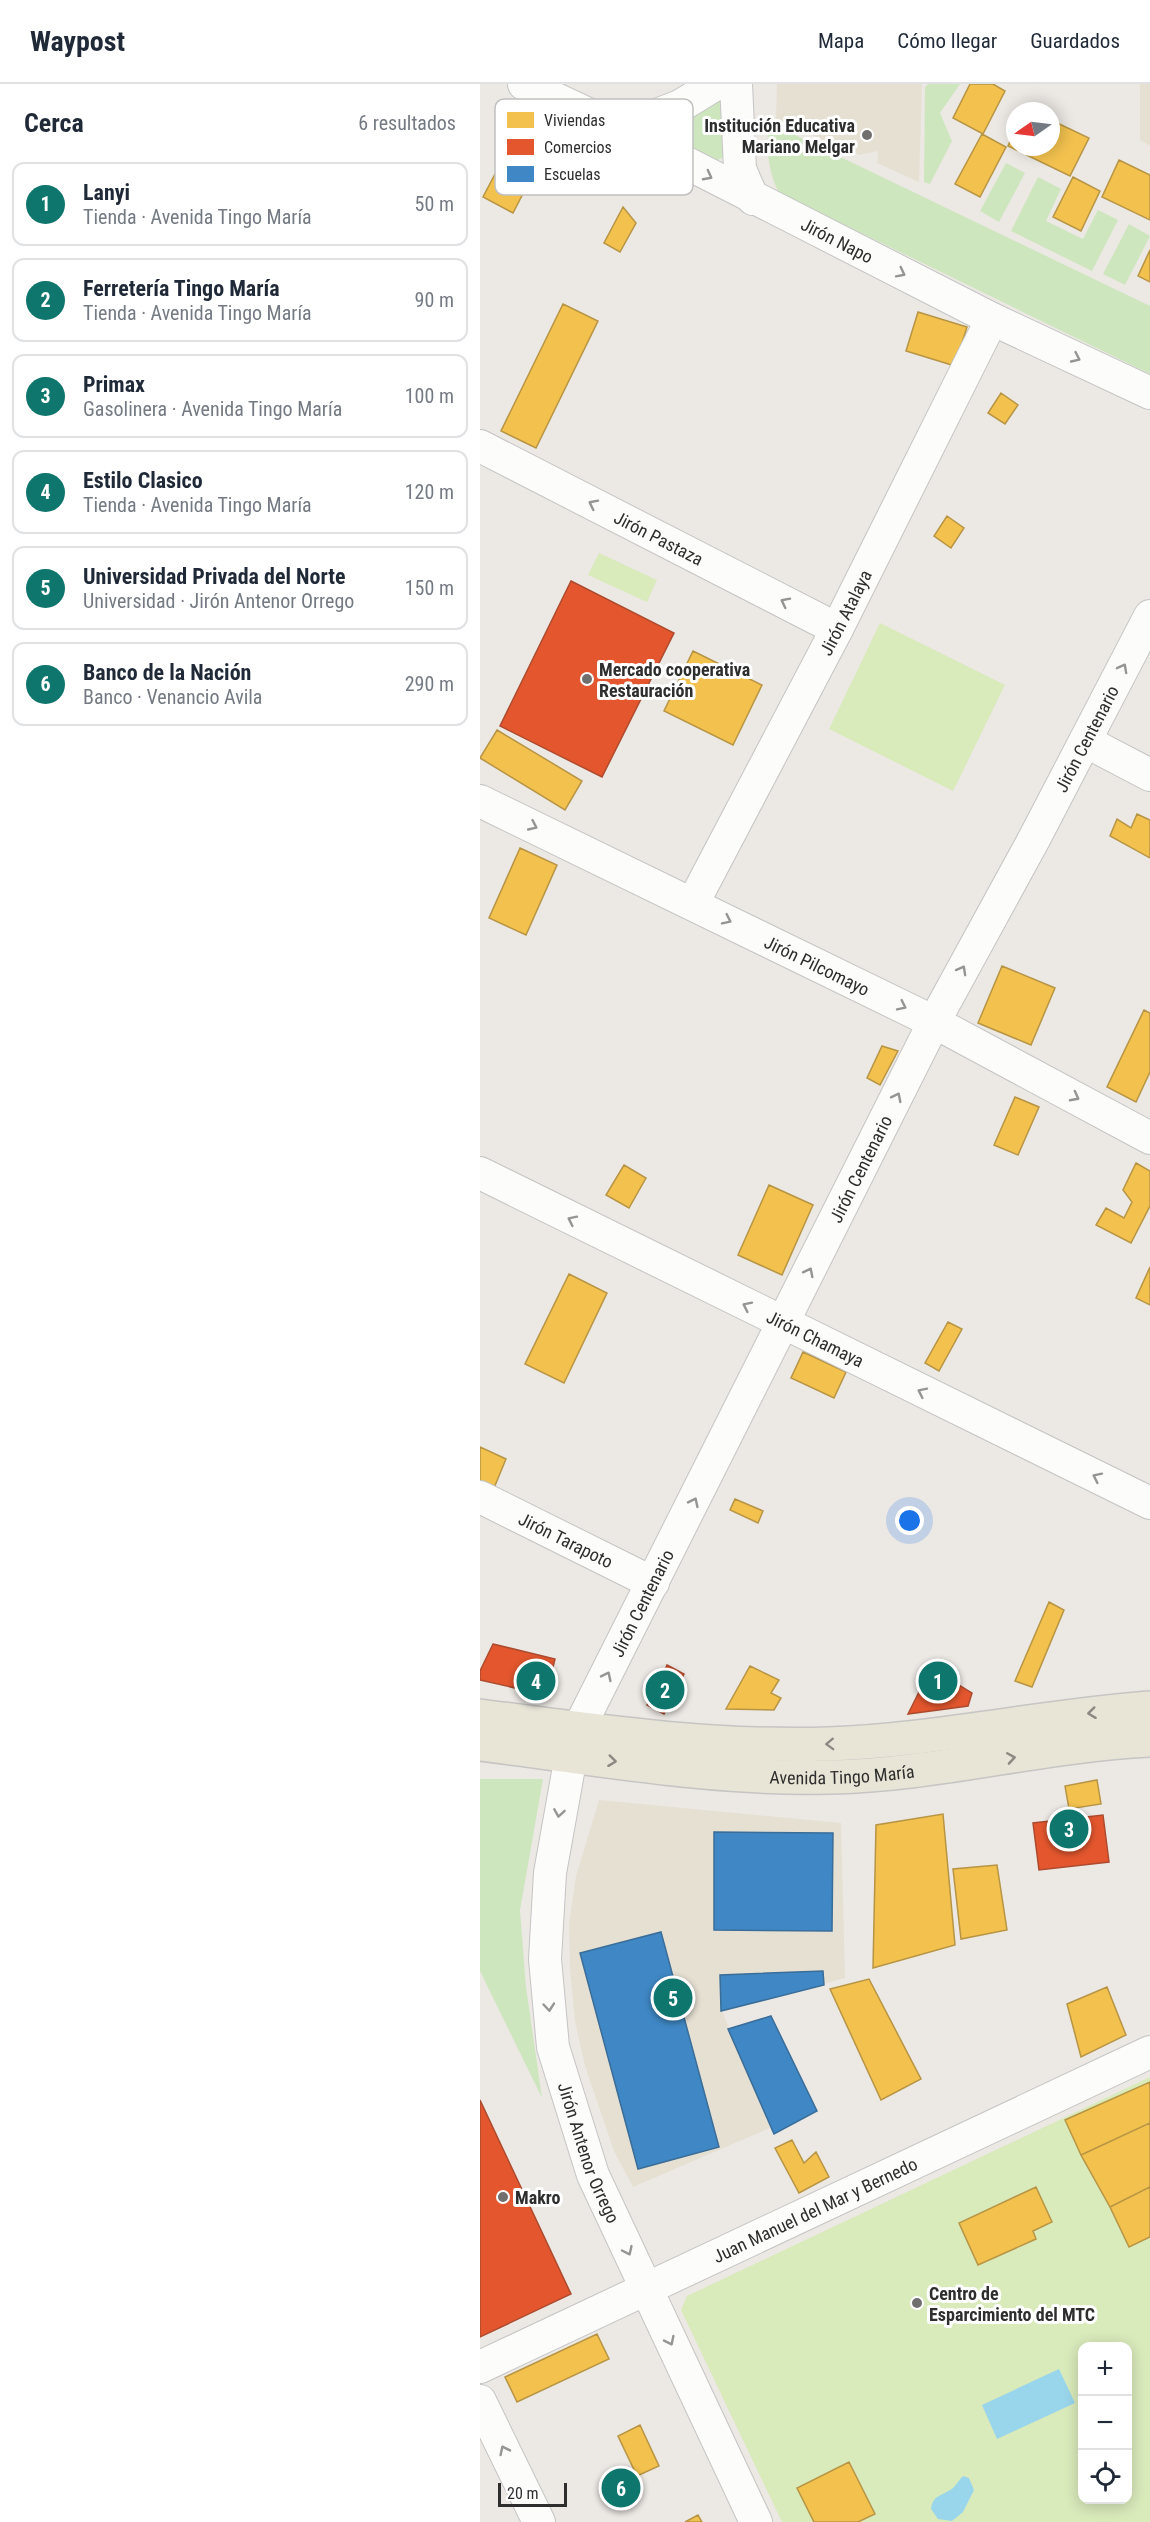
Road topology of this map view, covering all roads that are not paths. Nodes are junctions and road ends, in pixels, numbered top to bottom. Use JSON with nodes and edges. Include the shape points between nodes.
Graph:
{"nodes":[{"id":1,"x":524,"y":84,"type":"edge"},
{"id":2,"x":716,"y":84,"type":"edge"},
{"id":3,"x":736,"y":84,"type":"edge"},
{"id":4,"x":556,"y":99,"type":"edge"},
{"id":5,"x":691,"y":99,"type":"edge"},
{"id":6,"x":693,"y":167,"type":"edge"},
{"id":7,"x":753,"y":199,"type":"junction"},
{"id":8,"x":992,"y":319,"type":"junction"},
{"id":9,"x":1150,"y":393,"type":"edge"},
{"id":10,"x":480,"y":446,"type":"edge"},
{"id":11,"x":1150,"y":616,"type":"edge"},
{"id":12,"x":837,"y":629,"type":"junction"},
{"id":13,"x":1085,"y":741,"type":"junction"},
{"id":14,"x":1150,"y":775,"type":"edge"},
{"id":15,"x":480,"y":801,"type":"edge"},
{"id":16,"x":693,"y":903,"type":"junction"},
{"id":17,"x":934,"y":1022,"type":"junction"},
{"id":18,"x":1148,"y":1132,"type":"edge"},
{"id":19,"x":480,"y":1173,"type":"edge"},
{"id":20,"x":783,"y":1324,"type":"junction"},
{"id":21,"x":480,"y":1497,"type":"edge"},
{"id":22,"x":1150,"y":1503,"type":"edge"},
{"id":23,"x":653,"y":1583,"type":"junction"},
{"id":24,"x":480,"y":1702,"type":"edge"},
{"id":25,"x":1150,"y":1707,"type":"edge"},
{"id":26,"x":480,"y":1716,"type":"edge"},
{"id":27,"x":946,"y":1733,"type":"junction"},
{"id":28,"x":534,"y":1737,"type":"junction"},
{"id":29,"x":1150,"y":1740,"type":"edge"},
{"id":30,"x":575,"y":1742,"type":"junction"},
{"id":31,"x":480,"y":1744,"type":"edge"},
{"id":32,"x":480,"y":1758,"type":"edge"},
{"id":33,"x":953,"y":1766,"type":"junction"},
{"id":34,"x":1150,"y":2052,"type":"edge"},
{"id":35,"x":645,"y":2288,"type":"junction"},
{"id":36,"x":480,"y":2367,"type":"edge"},
{"id":37,"x":480,"y":2401,"type":"edge"},
{"id":38,"x":539,"y":2522,"type":"edge"},
{"id":39,"x":756,"y":2522,"type":"edge"}],
"edges":[{"from":1,"to":4,"type":"street","name":"Jirón Napo"},
{"from":2,"to":5,"type":"street"},
{"from":3,"to":7,"type":"street","via":[[740,169]]},
{"from":6,"to":7,"type":"street","name":"Jirón Napo","one_way":true},
{"from":7,"to":8,"type":"street","name":"Jirón Napo","one_way":true},
{"from":8,"to":9,"type":"street","name":"Jirón Napo","one_way":true},
{"from":8,"to":12,"type":"street","name":"Jirón Atalaya"},
{"from":12,"to":10,"type":"street","name":"Jirón Pastaza","one_way":true},
{"from":13,"to":11,"type":"street","name":"Jirón Centenario","one_way":true},
{"from":12,"to":16,"type":"street","name":"Jirón Atalaya"},
{"from":13,"to":14,"type":"street"},
{"from":17,"to":13,"type":"street","name":"Jirón Centenario","one_way":true},
{"from":15,"to":16,"type":"street","name":"Jirón Pilcomayo","one_way":true},
{"from":16,"to":17,"type":"street","name":"Jirón Pilcomayo","one_way":true},
{"from":17,"to":18,"type":"street","name":"Jirón Pilcomayo","one_way":true},
{"from":20,"to":17,"type":"street","name":"Jirón Centenario","one_way":true},
{"from":20,"to":19,"type":"street","name":"Jirón Chamaya","one_way":true},
{"from":22,"to":20,"type":"street","name":"Jirón Chamaya","one_way":true},
{"from":23,"to":20,"type":"street","name":"Jirón Centenario","one_way":true},
{"from":21,"to":23,"type":"street","name":"Jirón Tarapoto"},
{"from":30,"to":23,"type":"street","name":"Jirón Centenario","one_way":true},
{"from":24,"to":28,"type":"street","name":"Avenida Tingo María","via":[[509,1711]]},
{"from":25,"to":27,"type":"main road","name":"Avenida Tingo María","one_way":true},
{"from":26,"to":28,"type":"main road","name":"Avenida Tingo María"},
{"from":27,"to":30,"type":"main road","name":"Avenida Tingo María","one_way":true,"via":[[853,1743],[762,1744],[674,1739]]},
{"from":27,"to":33,"type":"main road"},
{"from":28,"to":30,"type":"main road","name":"Avenida Tingo María"},
{"from":28,"to":31,"type":"main road","name":"Avenida Tingo María"},
{"from":28,"to":32,"type":"street","name":"Avenida Tingo María"},
{"from":33,"to":29,"type":"main road","name":"Avenida Tingo María","one_way":true},
{"from":30,"to":33,"type":"main road","name":"Avenida Tingo María","one_way":true,"via":[[768,1777],[830,1777]]},
{"from":30,"to":35,"type":"street","name":"Jirón Antenor Orrego","one_way":true,"via":[[550,1873],[544,1959],[553,2047],[593,2175]]},
{"from":34,"to":35,"type":"street","name":"Juan Manuel del Mar y Bernedo"},
{"from":35,"to":36,"type":"street","name":"Juan Manuel del Mar y Bernedo"},
{"from":35,"to":39,"type":"street","name":"Jirón Antenor Orrego","one_way":true},
{"from":38,"to":37,"type":"street","one_way":true}]}
